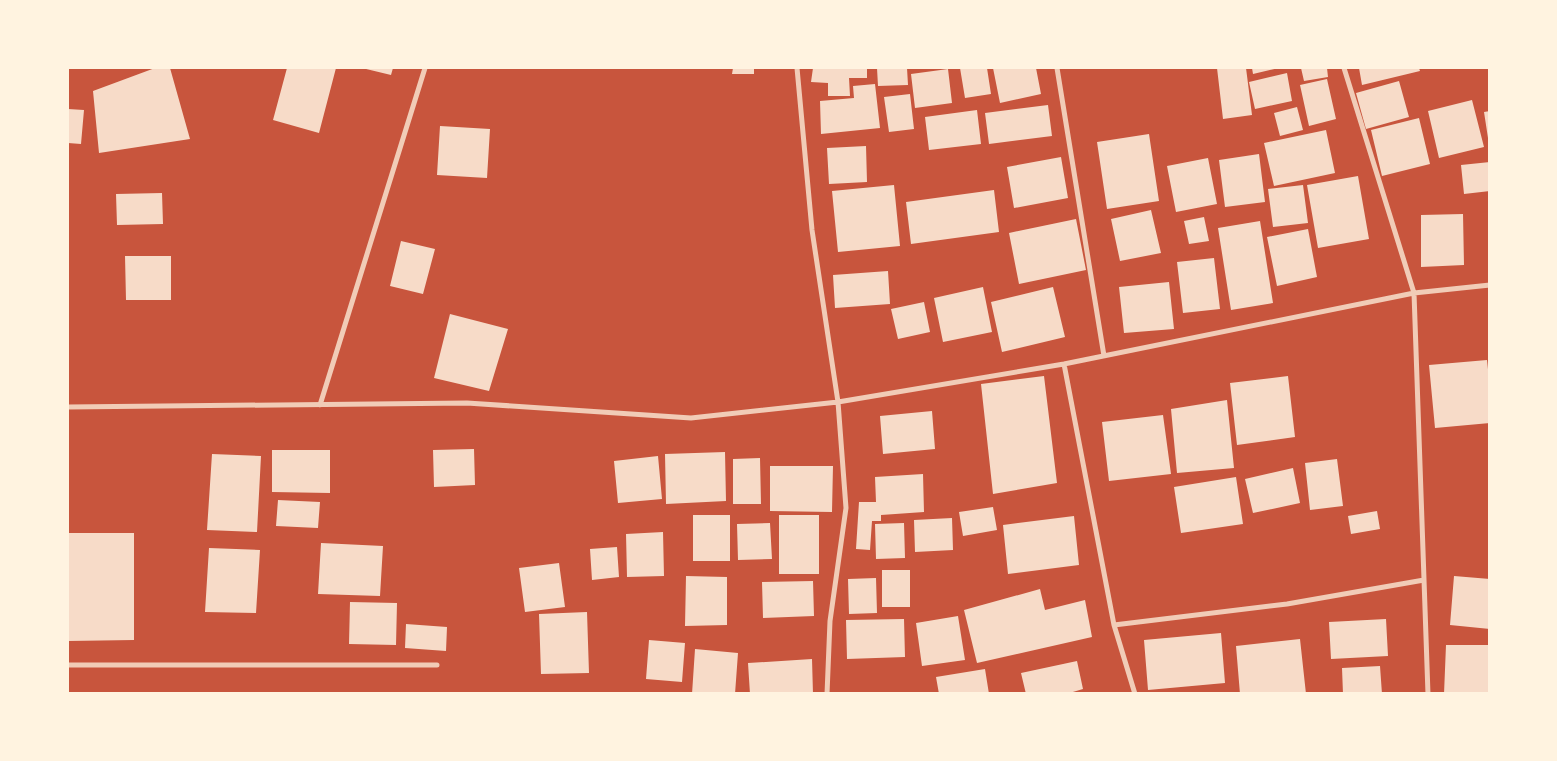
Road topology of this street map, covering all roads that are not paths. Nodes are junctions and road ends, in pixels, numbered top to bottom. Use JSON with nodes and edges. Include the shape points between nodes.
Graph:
{"nodes":[{"id":1,"x":425,"y":68,"type":"edge"},
{"id":2,"x":797,"y":68,"type":"edge"},
{"id":3,"x":1057,"y":68,"type":"edge"},
{"id":4,"x":1344,"y":68,"type":"edge"},
{"id":5,"x":1490,"y":285,"type":"edge"},
{"id":6,"x":1414,"y":293,"type":"junction"},
{"id":7,"x":1104,"y":356,"type":"junction"},
{"id":8,"x":1064,"y":364,"type":"junction"},
{"id":9,"x":838,"y":402,"type":"junction"},
{"id":10,"x":320,"y":406,"type":"junction"},
{"id":11,"x":68,"y":407,"type":"edge"},
{"id":12,"x":1424,"y":580,"type":"junction"},
{"id":13,"x":1114,"y":624,"type":"junction"},
{"id":14,"x":68,"y":665,"type":"edge"},
{"id":15,"x":437,"y":665,"type":"dead end"},
{"id":16,"x":827,"y":694,"type":"edge"},
{"id":17,"x":1135,"y":694,"type":"edge"},
{"id":18,"x":1428,"y":694,"type":"edge"}],
"edges":[{"from":1,"to":10,"type":"street"},
{"from":2,"to":9,"type":"street","via":[[812,230]]},
{"from":3,"to":7,"type":"street"},
{"from":4,"to":6,"type":"street"},
{"from":5,"to":6,"type":"street"},
{"from":6,"to":7,"type":"street"},
{"from":6,"to":12,"type":"street"},
{"from":7,"to":8,"type":"street"},
{"from":8,"to":9,"type":"street"},
{"from":8,"to":13,"type":"street"},
{"from":9,"to":10,"type":"street","via":[[691,418],[467,403]]},
{"from":9,"to":16,"type":"street","via":[[846,508],[830,621]]},
{"from":10,"to":11,"type":"street"},
{"from":12,"to":13,"type":"street","via":[[1287,604]]},
{"from":12,"to":18,"type":"street"},
{"from":13,"to":17,"type":"street"},
{"from":14,"to":15,"type":"street"}]}
